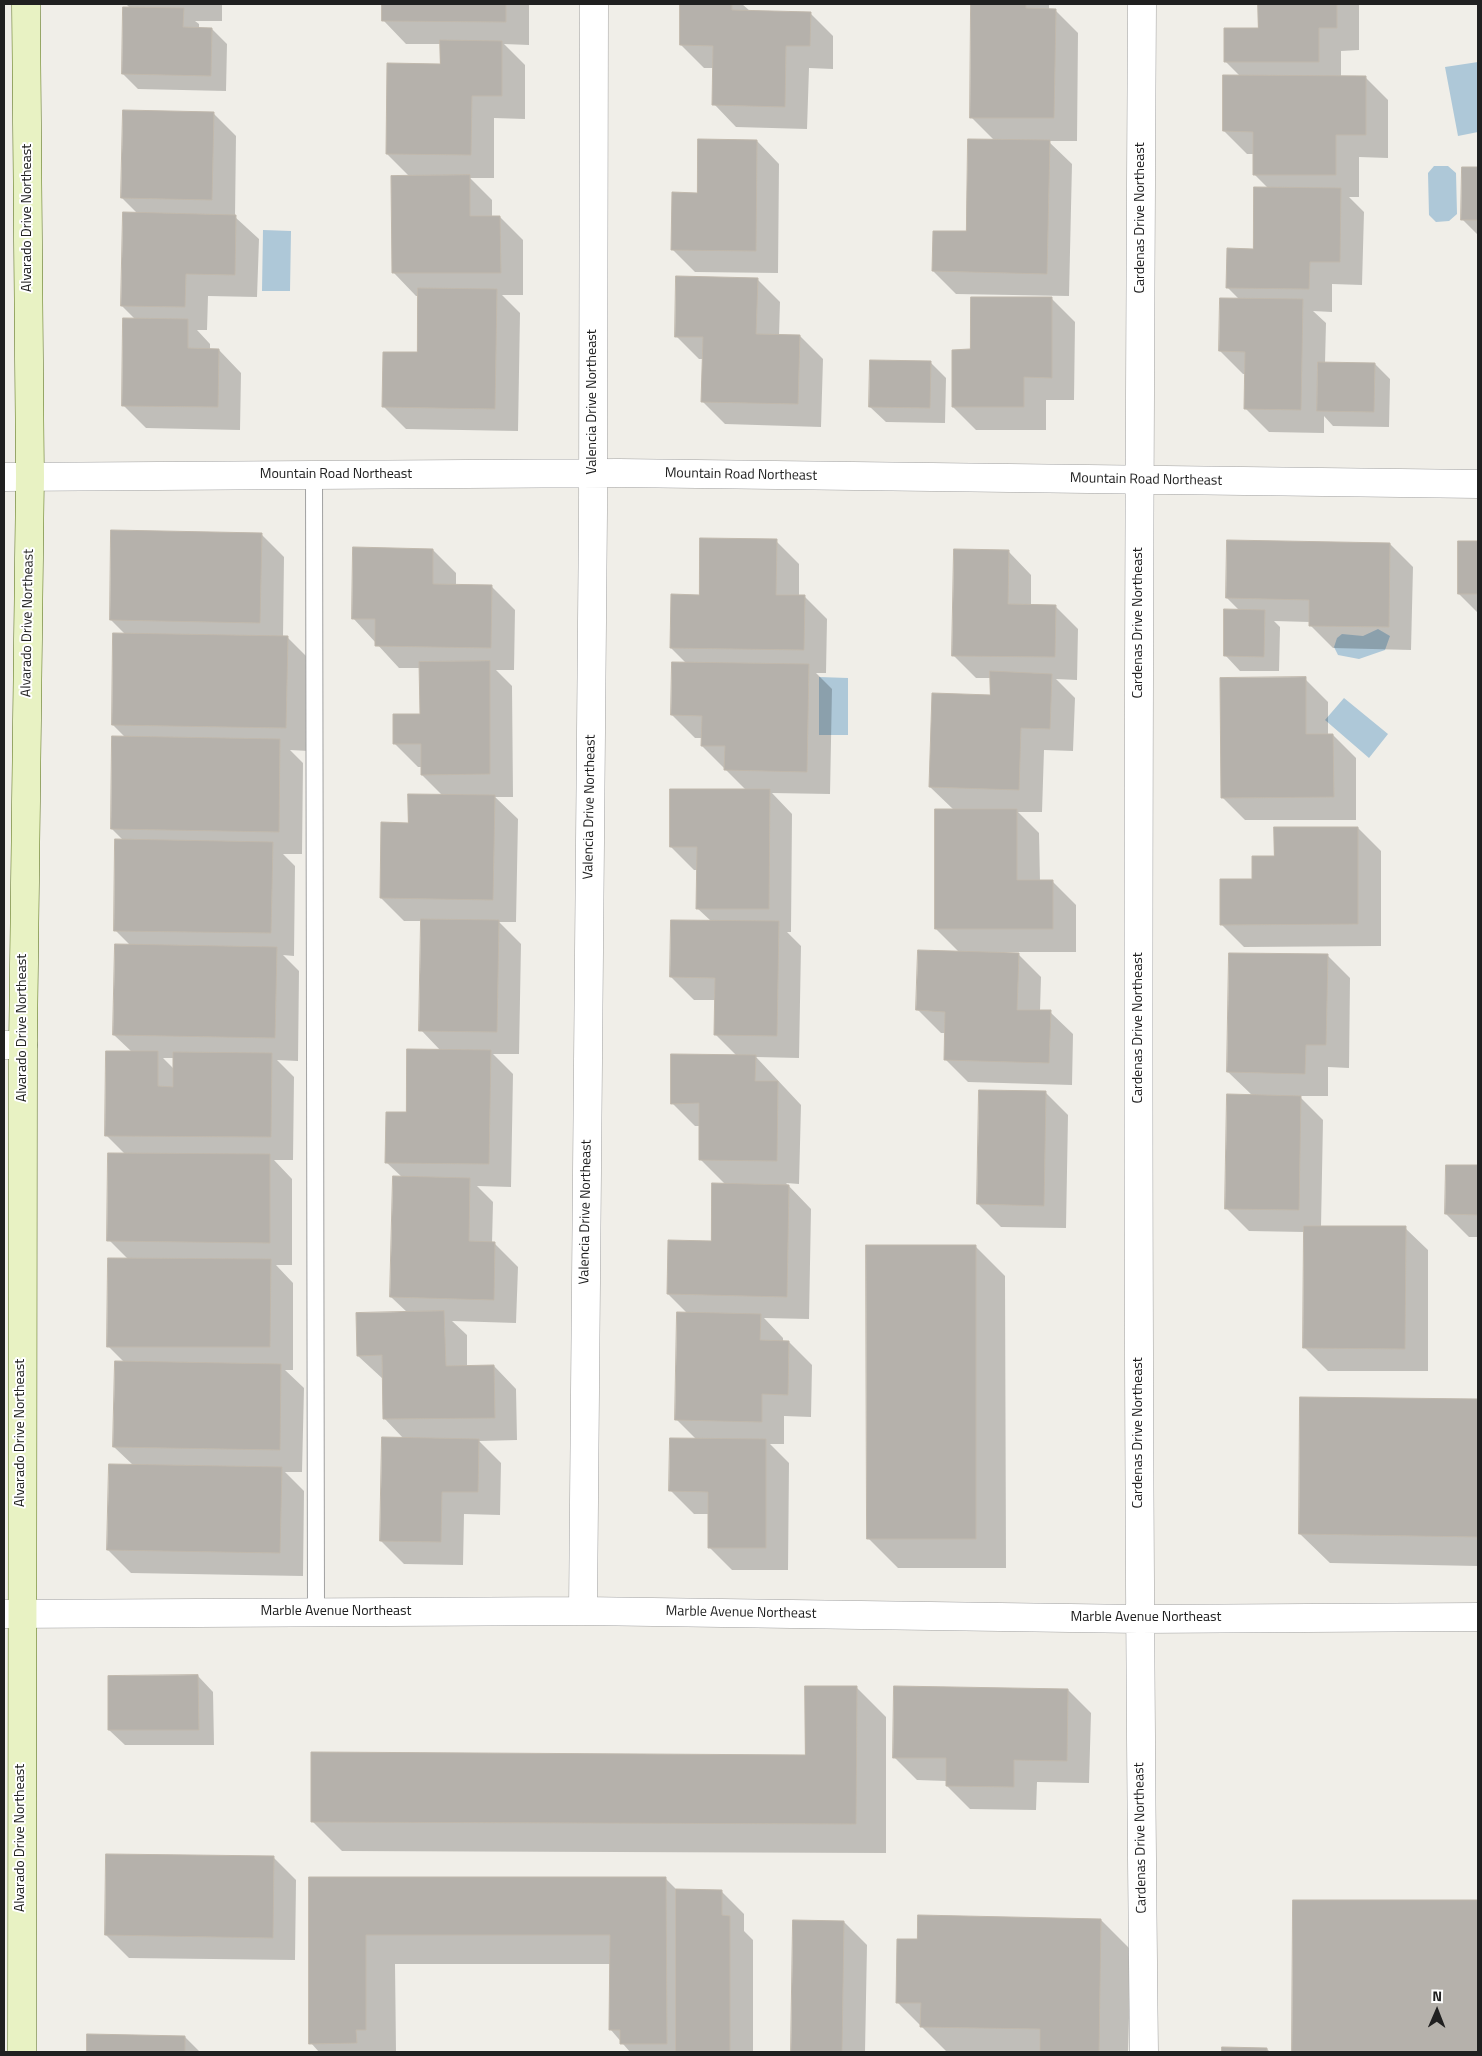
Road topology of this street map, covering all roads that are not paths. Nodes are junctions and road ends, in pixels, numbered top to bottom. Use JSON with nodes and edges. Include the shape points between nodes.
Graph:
{"nodes":[{"id":1,"x":26,"y":4,"type":"edge"},
{"id":2,"x":594,"y":4,"type":"edge"},
{"id":3,"x":1142,"y":4,"type":"edge"},
{"id":4,"x":592,"y":473,"type":"junction"},
{"id":5,"x":314,"y":475,"type":"junction"},
{"id":6,"x":17,"y":477,"type":"edge"},
{"id":7,"x":1139,"y":480,"type":"junction"},
{"id":8,"x":1478,"y":484,"type":"edge"},
{"id":9,"x":13,"y":1044,"type":"edge"},
{"id":10,"x":583,"y":1611,"type":"junction"},
{"id":11,"x":316,"y":1612,"type":"junction"},
{"id":12,"x":12,"y":1614,"type":"edge"},
{"id":13,"x":1478,"y":1617,"type":"edge"},
{"id":14,"x":1139,"y":1619,"type":"junction"},
{"id":15,"x":22,"y":2052,"type":"edge"},
{"id":16,"x":1144,"y":2052,"type":"edge"}],
"edges":[{"from":1,"to":6,"type":"street","name":"Alvarado Drive Northeast"},
{"from":2,"to":4,"type":"street","name":"Valencia Drive Northeast"},
{"from":3,"to":7,"type":"street","name":"Cardenas Drive Northeast"},
{"from":4,"to":5,"type":"street","name":"Mountain Road Northeast"},
{"from":4,"to":7,"type":"street","name":"Mountain Road Northeast"},
{"from":4,"to":10,"type":"street","name":"Valencia Drive Northeast"},
{"from":5,"to":6,"type":"street","name":"Mountain Road Northeast"},
{"from":5,"to":11,"type":"lane"},
{"from":6,"to":9,"type":"street","name":"Alvarado Drive Northeast"},
{"from":7,"to":8,"type":"street","name":"Mountain Road Northeast"},
{"from":7,"to":14,"type":"street","name":"Cardenas Drive Northeast"},
{"from":9,"to":12,"type":"street","name":"Alvarado Drive Northeast"},
{"from":10,"to":11,"type":"street","name":"Marble Avenue Northeast"},
{"from":10,"to":14,"type":"street","name":"Marble Avenue Northeast"},
{"from":11,"to":12,"type":"street","name":"Marble Avenue Northeast"},
{"from":12,"to":15,"type":"street","name":"Alvarado Drive Northeast"},
{"from":13,"to":14,"type":"street","name":"Marble Avenue Northeast"},
{"from":14,"to":16,"type":"street","name":"Cardenas Drive Northeast"}]}
